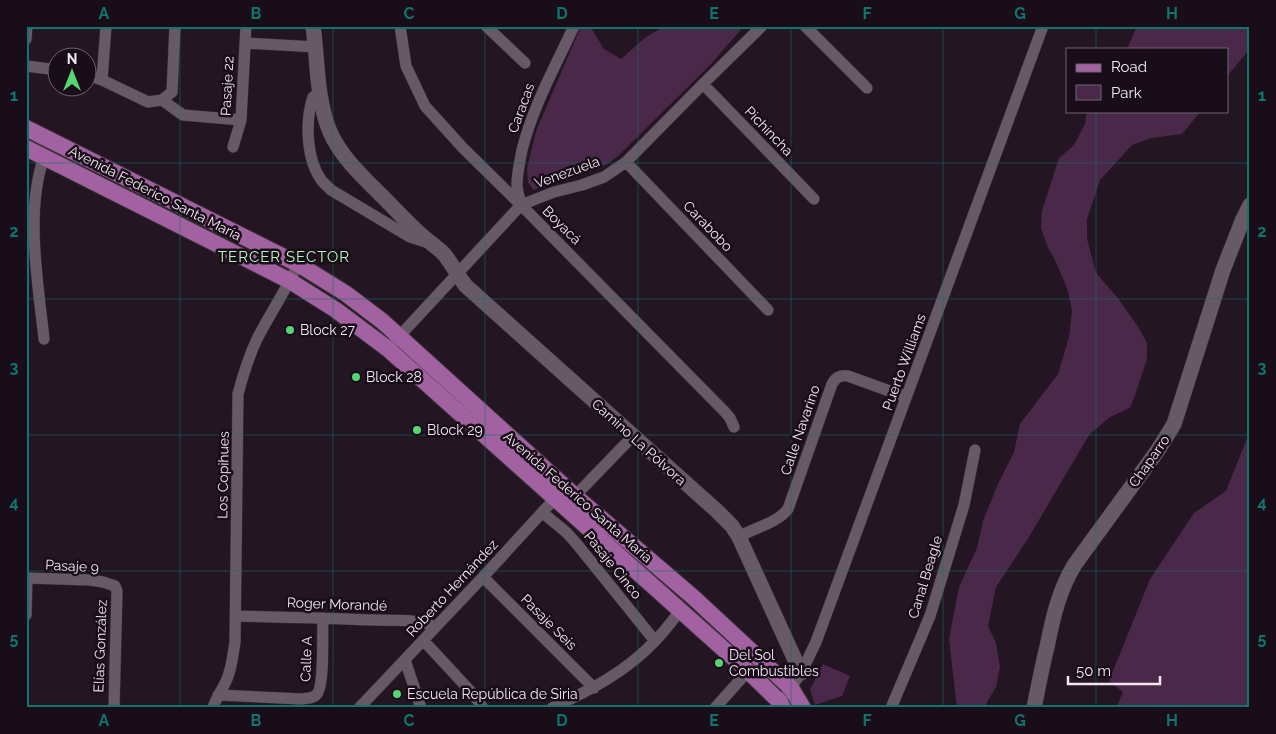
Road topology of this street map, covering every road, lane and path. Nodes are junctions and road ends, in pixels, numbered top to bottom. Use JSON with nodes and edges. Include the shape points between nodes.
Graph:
{"nodes":[{"id":1,"x":27,"y":26,"type":"edge"},
{"id":2,"x":106,"y":26,"type":"edge"},
{"id":3,"x":175,"y":26,"type":"edge"},
{"id":4,"x":246,"y":26,"type":"edge"},
{"id":5,"x":313,"y":26,"type":"edge"},
{"id":6,"x":400,"y":26,"type":"edge"},
{"id":7,"x":486,"y":26,"type":"edge"},
{"id":8,"x":574,"y":26,"type":"edge"},
{"id":9,"x":762,"y":26,"type":"edge"},
{"id":10,"x":806,"y":26,"type":"edge"},
{"id":11,"x":1043,"y":26,"type":"edge"},
{"id":12,"x":26,"y":38,"type":"edge"},
{"id":13,"x":245,"y":43,"type":"junction"},
{"id":14,"x":316,"y":47,"type":"junction"},
{"id":15,"x":525,"y":63,"type":"dead end"},
{"id":16,"x":26,"y":66,"type":"edge"},
{"id":17,"x":48,"y":69,"type":"edge"},
{"id":18,"x":98,"y":79,"type":"edge"},
{"id":19,"x":102,"y":80,"type":"junction"},
{"id":20,"x":703,"y":84,"type":"junction"},
{"id":21,"x":867,"y":88,"type":"dead end"},
{"id":22,"x":319,"y":94,"type":"junction"},
{"id":23,"x":162,"y":100,"type":"junction"},
{"id":24,"x":241,"y":120,"type":"junction"},
{"id":25,"x":26,"y":128,"type":"edge"},
{"id":26,"x":233,"y":147,"type":"dead end"},
{"id":27,"x":26,"y":148,"type":"edge"},
{"id":28,"x":44,"y":157,"type":"junction"},
{"id":29,"x":626,"y":162,"type":"junction"},
{"id":30,"x":814,"y":199,"type":"dead end"},
{"id":31,"x":521,"y":205,"type":"junction"},
{"id":32,"x":1250,"y":205,"type":"edge"},
{"id":33,"x":432,"y":243,"type":"junction"},
{"id":34,"x":298,"y":264,"type":"junction"},
{"id":35,"x":457,"y":275,"type":"junction"},
{"id":36,"x":290,"y":281,"type":"junction"},
{"id":37,"x":768,"y":310,"type":"dead end"},
{"id":38,"x":400,"y":336,"type":"junction"},
{"id":39,"x":44,"y":339,"type":"dead end"},
{"id":40,"x":388,"y":349,"type":"junction"},
{"id":41,"x":906,"y":397,"type":"junction"},
{"id":42,"x":734,"y":427,"type":"dead end"},
{"id":43,"x":632,"y":436,"type":"junction"},
{"id":44,"x":975,"y":450,"type":"dead end"},
{"id":45,"x":565,"y":494,"type":"junction"},
{"id":46,"x":543,"y":513,"type":"junction"},
{"id":47,"x":739,"y":537,"type":"junction"},
{"id":48,"x":483,"y":577,"type":"junction"},
{"id":49,"x":27,"y":578,"type":"edge"},
{"id":50,"x":114,"y":586,"type":"joint"},
{"id":51,"x":680,"y":611,"type":"junction"},
{"id":52,"x":26,"y":616,"type":"edge"},
{"id":53,"x":236,"y":616,"type":"junction"},
{"id":54,"x":323,"y":618,"type":"junction"},
{"id":55,"x":435,"y":627,"type":"junction"},
{"id":56,"x":423,"y":640,"type":"junction"},
{"id":57,"x":655,"y":641,"type":"junction"},
{"id":58,"x":405,"y":660,"type":"junction"},
{"id":59,"x":748,"y":671,"type":"junction"},
{"id":60,"x":801,"y":673,"type":"junction"},
{"id":61,"x":594,"y":688,"type":"junction"},
{"id":62,"x":791,"y":688,"type":"junction"},
{"id":63,"x":218,"y":695,"type":"junction"},
{"id":64,"x":305,"y":702,"type":"edge"},
{"id":65,"x":781,"y":705,"type":"edge"},
{"id":66,"x":114,"y":708,"type":"edge"},
{"id":67,"x":213,"y":708,"type":"edge"},
{"id":68,"x":359,"y":708,"type":"edge"},
{"id":69,"x":421,"y":708,"type":"edge"},
{"id":70,"x":483,"y":708,"type":"edge"},
{"id":71,"x":552,"y":708,"type":"edge"},
{"id":72,"x":715,"y":708,"type":"edge"},
{"id":73,"x":803,"y":708,"type":"edge"},
{"id":74,"x":891,"y":708,"type":"edge"},
{"id":75,"x":1034,"y":708,"type":"edge"}],
"edges":[{"from":1,"to":12,"type":"street"},
{"from":2,"to":19,"type":"street"},
{"from":3,"to":23,"type":"street","via":[[172,92]]},
{"from":4,"to":13,"type":"street","name":"Pasaje 22"},
{"from":5,"to":14,"type":"street","name":"Camino La Pólvora"},
{"from":6,"to":31,"type":"street","name":"Boyacá","via":[[406,66],[425,106]]},
{"from":7,"to":15,"type":"street"},
{"from":8,"to":31,"type":"street","name":"Caracas","via":[[528,129],[517,181]]},
{"from":9,"to":20,"type":"street","name":"Venezuela"},
{"from":10,"to":21,"type":"street"},
{"from":11,"to":41,"type":"street","name":"Puerto Williams"},
{"from":13,"to":14,"type":"street"},
{"from":13,"to":24,"type":"street","name":"Pasaje 22"},
{"from":14,"to":22,"type":"street","name":"Camino La Pólvora"},
{"from":16,"to":17,"type":"street"},
{"from":18,"to":19,"type":"street"},
{"from":19,"to":23,"type":"street","via":[[148,102]]},
{"from":20,"to":29,"type":"street","name":"Venezuela"},
{"from":20,"to":30,"type":"street","name":"Pichincha"},
{"from":22,"to":33,"type":"street","name":"Camino La Pólvora","via":[[330,132],[347,160]]},
{"from":22,"to":33,"type":"street","name":"Camino La Pólvora","via":[[313,97],[310,105],[308,136],[322,181],[331,190],[410,237]]},
{"from":23,"to":24,"type":"street","via":[[183,116]]},
{"from":24,"to":26,"type":"street","name":"Pasaje 22"},
{"from":25,"to":34,"type":"main road","name":"Avenida Federico Santa María"},
{"from":27,"to":28,"type":"main road","name":"Avenida Federico Santa María"},
{"from":28,"to":36,"type":"main road","name":"Avenida Federico Santa María"},
{"from":28,"to":39,"type":"street","via":[[34,204],[35,261]]},
{"from":29,"to":31,"type":"street","name":"Venezuela","via":[[604,177]]},
{"from":29,"to":37,"type":"street","name":"Carabobo"},
{"from":31,"to":35,"type":"street","name":"Venezuela"},
{"from":31,"to":42,"type":"street","name":"Boyacá","via":[[726,412]]},
{"from":32,"to":75,"type":"street","name":"Chaparro","via":[[1223,270],[1174,424],[1075,564],[1060,592]]},
{"from":33,"to":35,"type":"street","name":"Camino La Pólvora","via":[[444,254]]},
{"from":34,"to":36,"type":"street","name":"Los Copihues"},
{"from":34,"to":38,"type":"main road","name":"Avenida Federico Santa María","via":[[345,292]]},
{"from":35,"to":38,"type":"street","name":"Venezuela"},
{"from":35,"to":43,"type":"street","name":"Camino La Pólvora"},
{"from":36,"to":40,"type":"main road","name":"Avenida Federico Santa María"},
{"from":36,"to":53,"type":"street","name":"Los Copihues","via":[[257,340],[238,394]]},
{"from":38,"to":40,"type":"street","name":"Venezuela"},
{"from":38,"to":45,"type":"main road","name":"Avenida Federico Santa María"},
{"from":40,"to":45,"type":"main road","name":"Avenida Federico Santa María"},
{"from":41,"to":47,"type":"street","name":"Calle Navarino","via":[[848,376],[835,379],[788,510]]},
{"from":41,"to":60,"type":"street","name":"Puerto Williams","via":[[816,642]]},
{"from":43,"to":45,"type":"street","name":"Roberto Hernández"},
{"from":43,"to":47,"type":"street","name":"Camino La Pólvora","via":[[717,510]]},
{"from":44,"to":74,"type":"street","name":"Canal Beagle","via":[[964,505],[930,616]]},
{"from":45,"to":46,"type":"street","name":"Roberto Hernández"},
{"from":45,"to":51,"type":"main road","name":"Avenida Federico Santa María"},
{"from":45,"to":62,"type":"main road","name":"Avenida Federico Santa María","via":[[692,597]]},
{"from":46,"to":48,"type":"street","name":"Roberto Hernández"},
{"from":46,"to":57,"type":"street","name":"Pasaje Cinco","via":[[576,543]]},
{"from":47,"to":60,"type":"street","name":"Camino La Pólvora"},
{"from":48,"to":55,"type":"street","name":"Roberto Hernández"},
{"from":48,"to":61,"type":"street","name":"Pasaje Seis"},
{"from":49,"to":50,"type":"street","name":"Pasaje 9","via":[[90,580]]},
{"from":49,"to":52,"type":"street"},
{"from":50,"to":66,"type":"street","name":"Elías González","via":[[117,591]]},
{"from":51,"to":57,"type":"street"},
{"from":51,"to":59,"type":"main road","name":"Avenida Federico Santa María"},
{"from":53,"to":54,"type":"street","name":"Roger Morandé"},
{"from":53,"to":63,"type":"street","name":"Los Copihues","via":[[232,662],[228,678]]},
{"from":54,"to":55,"type":"street","name":"Roger Morandé","via":[[420,622]]},
{"from":54,"to":64,"type":"street","name":"Calle A","via":[[320,690]]},
{"from":55,"to":56,"type":"street","name":"Roberto Hernández"},
{"from":56,"to":58,"type":"street","name":"Roberto Hernández"},
{"from":56,"to":70,"type":"street"},
{"from":57,"to":61,"type":"street","via":[[621,671]]},
{"from":58,"to":68,"type":"street","name":"Roberto Hernández"},
{"from":58,"to":69,"type":"street"},
{"from":59,"to":65,"type":"main road","name":"Avenida Federico Santa María"},
{"from":59,"to":72,"type":"street"},
{"from":60,"to":62,"type":"street","name":"Puerto Williams"},
{"from":61,"to":71,"type":"street"},
{"from":62,"to":65,"type":"street","name":"Puerto Williams"},
{"from":62,"to":73,"type":"main road","name":"Avenida Federico Santa María"},
{"from":63,"to":64,"type":"street"},
{"from":63,"to":67,"type":"street","name":"Los Copihues"}]}
